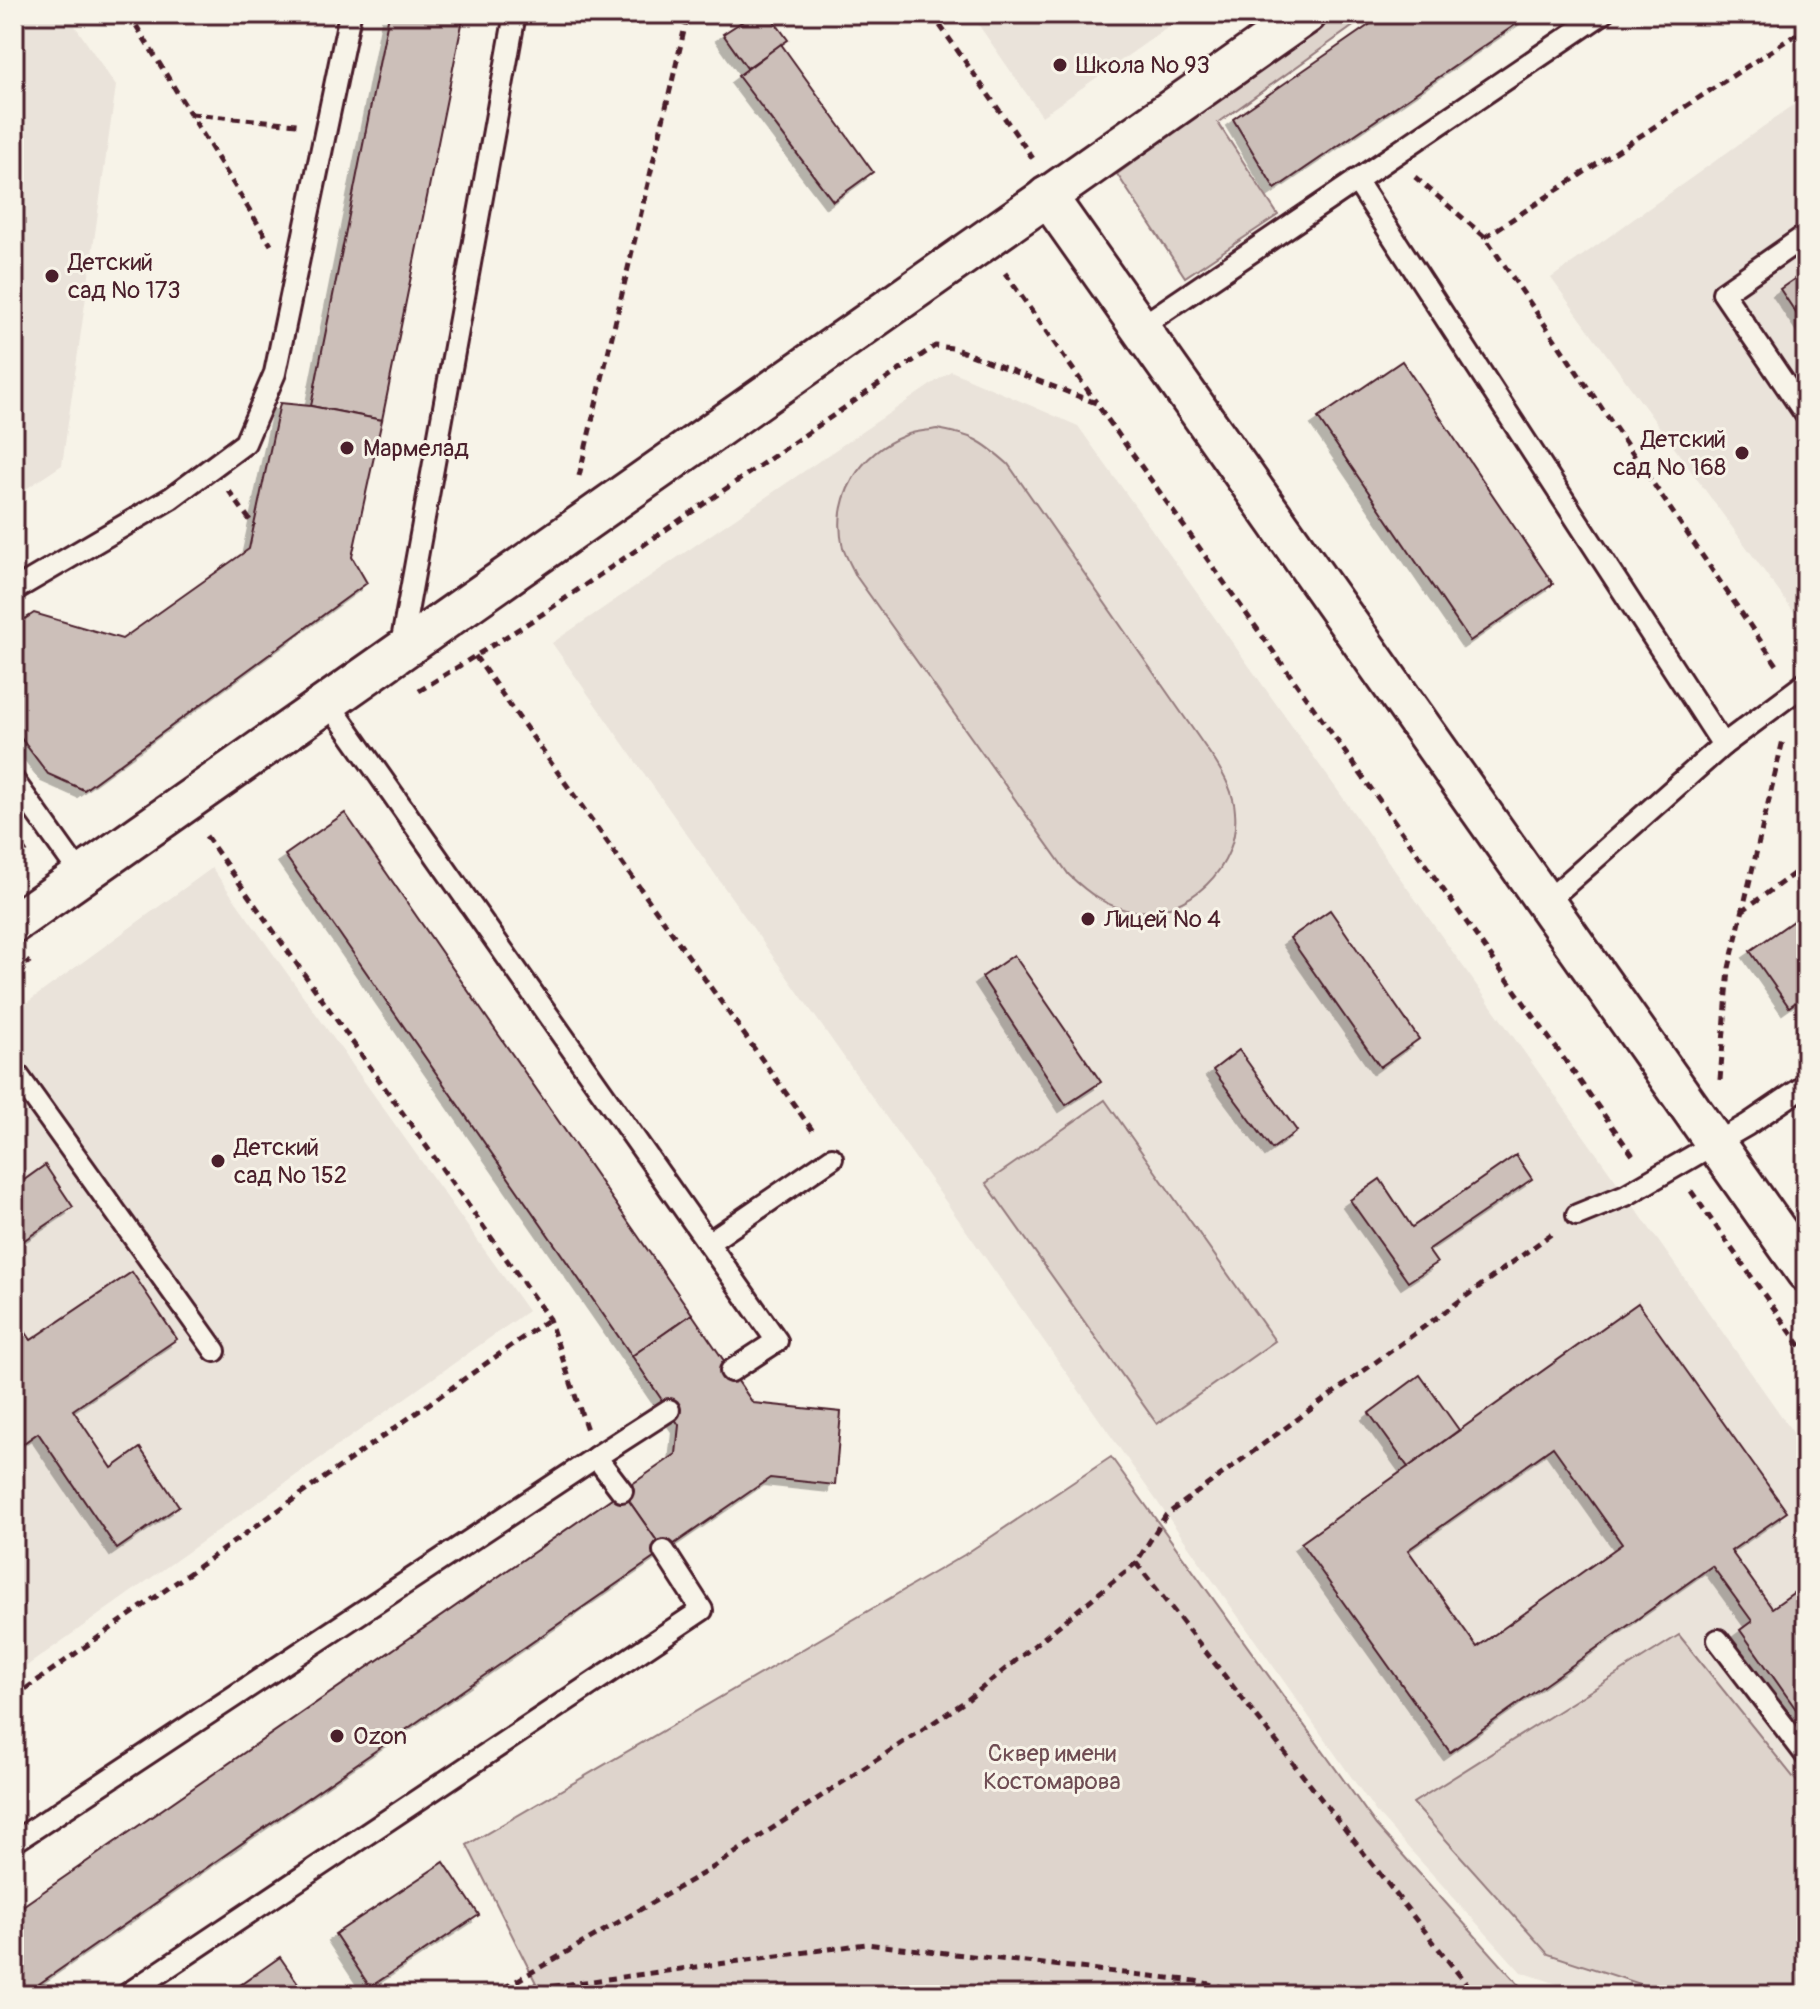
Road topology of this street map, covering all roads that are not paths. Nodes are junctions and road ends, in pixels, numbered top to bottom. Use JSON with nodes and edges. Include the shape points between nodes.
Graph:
{"nodes":[{"id":1,"x":350,"y":14,"type":"edge"},
{"id":2,"x":515,"y":14,"type":"edge"},
{"id":3,"x":1307,"y":14,"type":"edge"},
{"id":4,"x":1602,"y":14,"type":"edge"},
{"id":5,"x":1356,"y":180,"type":"junction"},
{"id":6,"x":1051,"y":193,"type":"junction"},
{"id":7,"x":1806,"y":235,"type":"edge"},
{"id":8,"x":1139,"y":328,"type":"junction"},
{"id":9,"x":1806,"y":415,"type":"edge"},
{"id":10,"x":14,"y":590,"type":"edge"},
{"id":11,"x":400,"y":651,"type":"junction"},
{"id":12,"x":1800,"y":687,"type":"edge"},
{"id":13,"x":328,"y":702,"type":"junction"},
{"id":14,"x":1723,"y":745,"type":"junction"},
{"id":15,"x":14,"y":781,"type":"edge"},
{"id":16,"x":81,"y":875,"type":"junction"},
{"id":17,"x":1545,"y":903,"type":"junction"},
{"id":18,"x":14,"y":923,"type":"edge"},
{"id":19,"x":14,"y":1070,"type":"edge"},
{"id":20,"x":1806,"y":1085,"type":"edge"},
{"id":21,"x":1715,"y":1144,"type":"junction"},
{"id":22,"x":832,"y":1158,"type":"road end"},
{"id":23,"x":1577,"y":1215,"type":"road end"},
{"id":24,"x":708,"y":1243,"type":"junction"},
{"id":25,"x":1806,"y":1272,"type":"edge"},
{"id":26,"x":215,"y":1351,"type":"dead end"},
{"id":27,"x":731,"y":1371,"type":"dead end"},
{"id":28,"x":669,"y":1410,"type":"dead end"},
{"id":29,"x":596,"y":1457,"type":"junction"},
{"id":30,"x":622,"y":1491,"type":"dead end"},
{"id":31,"x":664,"y":1551,"type":"dead end"},
{"id":32,"x":1718,"y":1640,"type":"dead end"},
{"id":33,"x":1806,"y":1755,"type":"edge"},
{"id":34,"x":14,"y":1842,"type":"edge"},
{"id":35,"x":126,"y":1995,"type":"edge"}],
"edges":[{"from":1,"to":10,"type":"lane","via":[[275,373],[245,443],[171,498]]},
{"from":2,"to":11,"type":"lane"},
{"from":3,"to":6,"type":"street"},
{"from":4,"to":5,"type":"lane"},
{"from":5,"to":8,"type":"lane"},
{"from":5,"to":14,"type":"lane"},
{"from":6,"to":8,"type":"street"},
{"from":6,"to":11,"type":"street"},
{"from":7,"to":9,"type":"lane","via":[[1723,293]]},
{"from":8,"to":17,"type":"street"},
{"from":11,"to":13,"type":"street"},
{"from":12,"to":14,"type":"lane"},
{"from":13,"to":16,"type":"street"},
{"from":13,"to":24,"type":"lane"},
{"from":14,"to":17,"type":"lane"},
{"from":15,"to":16,"type":"lane"},
{"from":16,"to":18,"type":"street"},
{"from":17,"to":21,"type":"street"},
{"from":19,"to":26,"type":"lane"},
{"from":20,"to":21,"type":"lane"},
{"from":21,"to":23,"type":"lane","via":[[1626,1195]]},
{"from":21,"to":25,"type":"street"},
{"from":22,"to":24,"type":"lane"},
{"from":24,"to":27,"type":"lane","via":[[777,1341]]},
{"from":28,"to":29,"type":"lane"},
{"from":29,"to":30,"type":"lane"},
{"from":29,"to":34,"type":"lane"},
{"from":31,"to":35,"type":"lane","via":[[702,1610]]},
{"from":32,"to":33,"type":"lane"}]}
